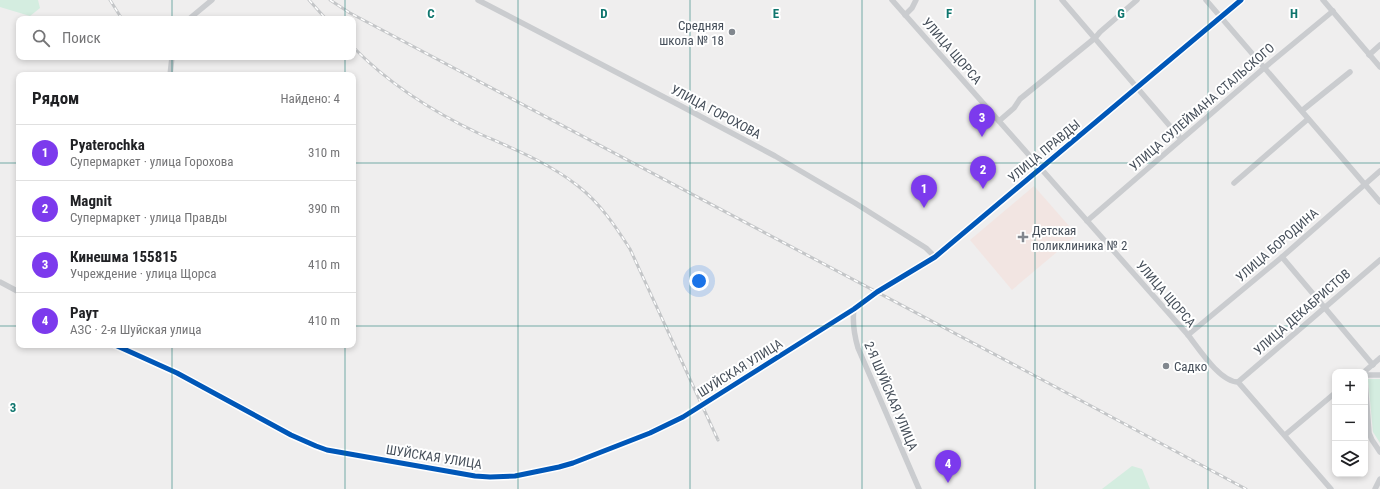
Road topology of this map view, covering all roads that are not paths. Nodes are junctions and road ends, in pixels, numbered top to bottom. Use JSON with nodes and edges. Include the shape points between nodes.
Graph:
{"nodes":[{"id":1,"x":212,"y":0,"type":"edge"},
{"id":2,"x":478,"y":0,"type":"edge"},
{"id":3,"x":892,"y":0,"type":"edge"},
{"id":4,"x":916,"y":0,"type":"edge"},
{"id":5,"x":1062,"y":0,"type":"edge"},
{"id":6,"x":1137,"y":0,"type":"edge"},
{"id":7,"x":1206,"y":0,"type":"edge"},
{"id":8,"x":1241,"y":0,"type":"edge"},
{"id":9,"x":1323,"y":0,"type":"edge"},
{"id":10,"x":1332,"y":11,"type":"junction"},
{"id":11,"x":905,"y":15,"type":"junction"},
{"id":12,"x":193,"y":16,"type":"edge"},
{"id":13,"x":1221,"y":18,"type":"junction"},
{"id":14,"x":1095,"y":38,"type":"junction"},
{"id":15,"x":1380,"y":46,"type":"edge"},
{"id":16,"x":1369,"y":55,"type":"junction"},
{"id":17,"x":172,"y":60,"type":"edge"},
{"id":18,"x":1380,"y":67,"type":"edge"},
{"id":19,"x":1264,"y":68,"type":"junction"},
{"id":20,"x":170,"y":72,"type":"edge"},
{"id":21,"x":1350,"y":72,"type":"dead end"},
{"id":22,"x":1137,"y":88,"type":"junction"},
{"id":23,"x":1304,"y":108,"type":"dead end"},
{"id":24,"x":999,"y":120,"type":"junction"},
{"id":25,"x":1308,"y":120,"type":"junction"},
{"id":26,"x":1181,"y":139,"type":"junction"},
{"id":27,"x":1041,"y":168,"type":"junction"},
{"id":28,"x":1380,"y":171,"type":"edge"},
{"id":29,"x":1234,"y":183,"type":"dead end"},
{"id":30,"x":1365,"y":185,"type":"junction"},
{"id":31,"x":1380,"y":202,"type":"edge"},
{"id":32,"x":1087,"y":220,"type":"junction"},
{"id":33,"x":935,"y":257,"type":"junction"},
{"id":34,"x":1282,"y":257,"type":"junction"},
{"id":35,"x":1380,"y":260,"type":"edge"},
{"id":36,"x":0,"y":282,"type":"edge"},
{"id":37,"x":16,"y":290,"type":"edge"},
{"id":38,"x":1325,"y":307,"type":"junction"},
{"id":39,"x":854,"y":309,"type":"junction"},
{"id":40,"x":1188,"y":335,"type":"junction"},
{"id":41,"x":122,"y":348,"type":"edge"},
{"id":42,"x":1380,"y":358,"type":"edge"},
{"id":43,"x":1373,"y":365,"type":"junction"},
{"id":44,"x":1368,"y":370,"type":"edge"},
{"id":45,"x":1368,"y":373,"type":"edge"},
{"id":46,"x":1380,"y":375,"type":"edge"},
{"id":47,"x":1238,"y":382,"type":"junction"},
{"id":48,"x":1332,"y":396,"type":"edge"},
{"id":49,"x":1367,"y":405,"type":"edge"},
{"id":50,"x":1285,"y":435,"type":"junction"},
{"id":51,"x":1380,"y":452,"type":"edge"},
{"id":52,"x":1380,"y":479,"type":"edge"},
{"id":53,"x":919,"y":489,"type":"edge"},
{"id":54,"x":1331,"y":489,"type":"edge"},
{"id":55,"x":1375,"y":489,"type":"edge"}],
"edges":[{"from":1,"to":12,"type":"street"},
{"from":2,"to":33,"type":"street","name":"УЛИЦА ГОРОХОВА","via":[[775,156],[855,203],[926,248]]},
{"from":3,"to":11,"type":"street","name":"УЛИЦА ЩОРСА"},
{"from":4,"to":11,"type":"street"},
{"from":5,"to":14,"type":"street"},
{"from":6,"to":14,"type":"street"},
{"from":7,"to":13,"type":"street"},
{"from":8,"to":13,"type":"street","name":"УЛИЦА ПРАВДЫ"},
{"from":9,"to":10,"type":"street"},
{"from":10,"to":16,"type":"street"},
{"from":10,"to":19,"type":"street","name":"УЛИЦА СУЛЕЙМАНА СТАЛЬСКОГО"},
{"from":11,"to":24,"type":"street","name":"УЛИЦА ЩОРСА"},
{"from":13,"to":19,"type":"street"},
{"from":13,"to":22,"type":"street","name":"УЛИЦА ПРАВДЫ"},
{"from":14,"to":22,"type":"street"},
{"from":14,"to":24,"type":"street","via":[[1020,99],[1014,108]]},
{"from":15,"to":16,"type":"street"},
{"from":16,"to":18,"type":"street"},
{"from":17,"to":20,"type":"street"},
{"from":19,"to":25,"type":"street"},
{"from":19,"to":26,"type":"street","name":"УЛИЦА СУЛЕЙМАНА СТАЛЬСКОГО"},
{"from":21,"to":23,"type":"street"},
{"from":22,"to":26,"type":"street"},
{"from":22,"to":27,"type":"street","name":"УЛИЦА ПРАВДЫ"},
{"from":24,"to":27,"type":"street","name":"УЛИЦА ЩОРСА"},
{"from":25,"to":29,"type":"street"},
{"from":25,"to":30,"type":"street"},
{"from":26,"to":32,"type":"street","name":"УЛИЦА СУЛЕЙМАНА СТАЛЬСКОГО"},
{"from":27,"to":32,"type":"street","name":"УЛИЦА ЩОРСА"},
{"from":27,"to":33,"type":"street","name":"УЛИЦА ПРАВДЫ"},
{"from":28,"to":30,"type":"street","name":"УЛИЦА БОРОДИНА"},
{"from":30,"to":31,"type":"street"},
{"from":30,"to":34,"type":"street","name":"УЛИЦА БОРОДИНА"},
{"from":32,"to":40,"type":"street","name":"УЛИЦА ЩОРСА"},
{"from":33,"to":39,"type":"street","name":"УЛИЦА ПРАВДЫ"},
{"from":34,"to":38,"type":"street"},
{"from":34,"to":40,"type":"street","name":"УЛИЦА БОРОДИНА"},
{"from":35,"to":38,"type":"street","name":"УЛИЦА ДЕКАБРИСТОВ"},
{"from":36,"to":37,"type":"street"},
{"from":38,"to":43,"type":"street"},
{"from":38,"to":47,"type":"street","name":"УЛИЦА ДЕКАБРИСТОВ"},
{"from":39,"to":41,"type":"street","name":"ШУЙСКАЯ УЛИЦА","via":[[683,417],[650,433],[572,463],[515,476],[475,476],[327,450],[286,433],[177,373]]},
{"from":39,"to":53,"type":"street","name":"2-Я ШУЙСКАЯ УЛИЦА","via":[[853,327],[858,348]]},
{"from":40,"to":47,"type":"street","name":"УЛИЦА ЩОРСА","via":[[1222,376]]},
{"from":42,"to":43,"type":"street"},
{"from":43,"to":44,"type":"street"},
{"from":45,"to":46,"type":"street"},
{"from":47,"to":50,"type":"street","name":"УЛИЦА ЩОРСА"},
{"from":48,"to":50,"type":"street"},
{"from":49,"to":51,"type":"street","via":[[1369,433]]},
{"from":50,"to":54,"type":"street","name":"УЛИЦА ЩОРСА"},
{"from":52,"to":55,"type":"street"}]}
